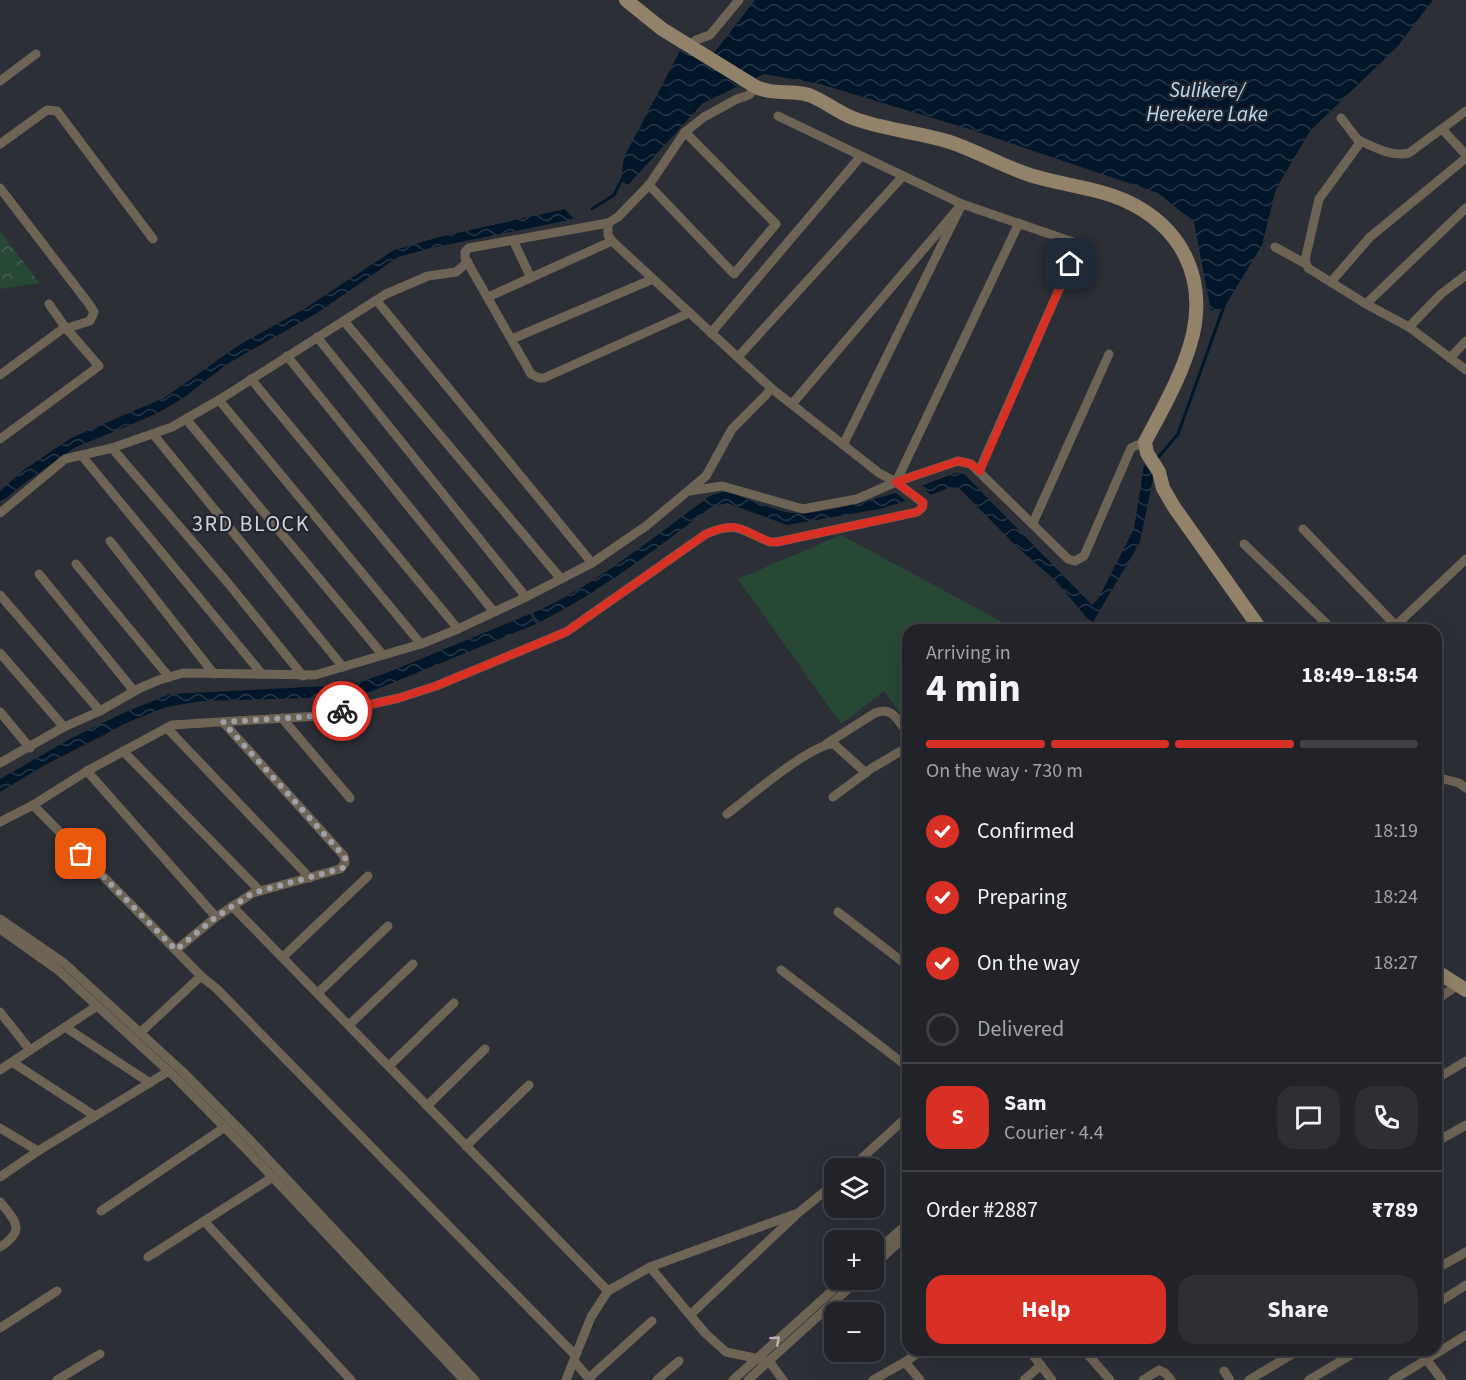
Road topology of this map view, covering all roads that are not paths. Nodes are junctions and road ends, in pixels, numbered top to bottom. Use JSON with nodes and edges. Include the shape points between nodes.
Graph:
{"nodes":[{"id":1,"x":626,"y":0,"type":"edge"},
{"id":2,"x":740,"y":0,"type":"edge"},
{"id":3,"x":692,"y":48,"type":"junction"},
{"id":4,"x":36,"y":54,"type":"dead end"},
{"id":5,"x":0,"y":81,"type":"edge"},
{"id":6,"x":753,"y":86,"type":"junction"},
{"id":7,"x":1466,"y":111,"type":"edge"},
{"id":8,"x":778,"y":116,"type":"dead end"},
{"id":9,"x":1341,"y":118,"type":"dead end"},
{"id":10,"x":1442,"y":129,"type":"junction"},
{"id":11,"x":685,"y":132,"type":"junction"},
{"id":12,"x":1358,"y":140,"type":"junction"},
{"id":13,"x":0,"y":144,"type":"edge"},
{"id":14,"x":861,"y":156,"type":"junction"},
{"id":15,"x":1466,"y":157,"type":"edge"},
{"id":16,"x":903,"y":176,"type":"junction"},
{"id":17,"x":649,"y":185,"type":"junction"},
{"id":18,"x":0,"y":188,"type":"edge"},
{"id":19,"x":962,"y":204,"type":"junction"},
{"id":20,"x":1466,"y":208,"type":"edge"},
{"id":21,"x":608,"y":223,"type":"junction"},
{"id":22,"x":1019,"y":224,"type":"junction"},
{"id":23,"x":153,"y":239,"type":"dead end"},
{"id":24,"x":513,"y":240,"type":"junction"},
{"id":25,"x":612,"y":241,"type":"junction"},
{"id":26,"x":1275,"y":247,"type":"dead end"},
{"id":27,"x":468,"y":262,"type":"junction"},
{"id":28,"x":1306,"y":264,"type":"junction"},
{"id":29,"x":1466,"y":275,"type":"edge"},
{"id":30,"x":531,"y":278,"type":"junction"},
{"id":31,"x":653,"y":279,"type":"junction"},
{"id":32,"x":1331,"y":282,"type":"junction"},
{"id":33,"x":488,"y":297,"type":"junction"},
{"id":34,"x":377,"y":301,"type":"junction"},
{"id":35,"x":49,"y":304,"type":"dead end"},
{"id":36,"x":1366,"y":304,"type":"junction"},
{"id":37,"x":689,"y":313,"type":"junction"},
{"id":38,"x":344,"y":321,"type":"junction"},
{"id":39,"x":65,"y":327,"type":"junction"},
{"id":40,"x":1409,"y":327,"type":"junction"},
{"id":41,"x":711,"y":333,"type":"junction"},
{"id":42,"x":317,"y":337,"type":"junction"},
{"id":43,"x":512,"y":339,"type":"junction"},
{"id":44,"x":1466,"y":341,"type":"edge"},
{"id":45,"x":1109,"y":354,"type":"dead end"},
{"id":46,"x":287,"y":356,"type":"junction"},
{"id":47,"x":738,"y":357,"type":"junction"},
{"id":48,"x":1450,"y":358,"type":"junction"},
{"id":49,"x":1466,"y":370,"type":"edge"},
{"id":50,"x":0,"y":375,"type":"edge"},
{"id":51,"x":251,"y":379,"type":"junction"},
{"id":52,"x":771,"y":388,"type":"junction"},
{"id":53,"x":219,"y":400,"type":"junction"},
{"id":54,"x":792,"y":404,"type":"junction"},
{"id":55,"x":186,"y":419,"type":"junction"},
{"id":56,"x":153,"y":434,"type":"junction"},
{"id":57,"x":0,"y":439,"type":"edge"},
{"id":58,"x":843,"y":445,"type":"junction"},
{"id":59,"x":112,"y":448,"type":"junction"},
{"id":60,"x":1147,"y":452,"type":"junction"},
{"id":61,"x":82,"y":456,"type":"junction"},
{"id":62,"x":980,"y":471,"type":"junction"},
{"id":63,"x":896,"y":482,"type":"junction"},
{"id":64,"x":687,"y":492,"type":"junction"},
{"id":65,"x":0,"y":513,"type":"edge"},
{"id":66,"x":1033,"y":523,"type":"junction"},
{"id":67,"x":1303,"y":529,"type":"dead end"},
{"id":68,"x":110,"y":541,"type":"dead end"},
{"id":69,"x":1244,"y":544,"type":"dead end"},
{"id":70,"x":1466,"y":559,"type":"edge"},
{"id":71,"x":592,"y":563,"type":"junction"},
{"id":72,"x":76,"y":564,"type":"dead end"},
{"id":73,"x":39,"y":574,"type":"dead end"},
{"id":74,"x":561,"y":579,"type":"junction"},
{"id":75,"x":0,"y":595,"type":"edge"},
{"id":76,"x":526,"y":597,"type":"junction"},
{"id":77,"x":494,"y":612,"type":"junction"},
{"id":78,"x":1257,"y":624,"type":"edge"},
{"id":79,"x":1327,"y":624,"type":"edge"},
{"id":80,"x":1392,"y":624,"type":"edge"},
{"id":81,"x":1400,"y":624,"type":"edge"},
{"id":82,"x":458,"y":629,"type":"junction"},
{"id":83,"x":421,"y":644,"type":"junction"},
{"id":84,"x":0,"y":653,"type":"edge"},
{"id":85,"x":382,"y":654,"type":"junction"},
{"id":86,"x":343,"y":666,"type":"junction"},
{"id":87,"x":214,"y":674,"type":"junction"},
{"id":88,"x":262,"y":674,"type":"junction"},
{"id":89,"x":303,"y":676,"type":"junction"},
{"id":90,"x":169,"y":677,"type":"junction"},
{"id":91,"x":134,"y":691,"type":"junction"},
{"id":92,"x":100,"y":711,"type":"junction"},
{"id":93,"x":0,"y":712,"type":"edge"},
{"id":94,"x":282,"y":718,"type":"junction"},
{"id":95,"x":223,"y":722,"type":"junction"},
{"id":96,"x":902,"y":726,"type":"edge"},
{"id":97,"x":64,"y":727,"type":"junction"},
{"id":98,"x":167,"y":728,"type":"junction"},
{"id":99,"x":826,"y":744,"type":"junction"},
{"id":100,"x":30,"y":748,"type":"junction"},
{"id":101,"x":123,"y":751,"type":"junction"},
{"id":102,"x":902,"y":751,"type":"edge"},
{"id":103,"x":0,"y":763,"type":"edge"},
{"id":104,"x":87,"y":771,"type":"junction"},
{"id":105,"x":866,"y":773,"type":"junction"},
{"id":106,"x":1442,"y":779,"type":"edge"},
{"id":107,"x":1466,"y":788,"type":"edge"},
{"id":108,"x":832,"y":797,"type":"dead end"},
{"id":109,"x":350,"y":798,"type":"dead end"},
{"id":110,"x":33,"y":805,"type":"junction"},
{"id":111,"x":727,"y":814,"type":"dead end"},
{"id":112,"x":0,"y":822,"type":"edge"},
{"id":113,"x":368,"y":876,"type":"dead end"},
{"id":114,"x":310,"y":878,"type":"junction"},
{"id":115,"x":260,"y":891,"type":"junction"},
{"id":116,"x":232,"y":906,"type":"junction"},
{"id":117,"x":837,"y":912,"type":"dead end"},
{"id":118,"x":216,"y":917,"type":"junction"},
{"id":119,"x":0,"y":919,"type":"edge"},
{"id":120,"x":388,"y":926,"type":"dead end"},
{"id":121,"x":0,"y":929,"type":"edge"},
{"id":122,"x":176,"y":950,"type":"junction"},
{"id":123,"x":283,"y":957,"type":"junction"},
{"id":124,"x":902,"y":961,"type":"edge"},
{"id":125,"x":413,"y":964,"type":"dead end"},
{"id":126,"x":780,"y":970,"type":"dead end"},
{"id":127,"x":1442,"y":975,"type":"edge"},
{"id":128,"x":201,"y":976,"type":"junction"},
{"id":129,"x":1462,"y":987,"type":"edge"},
{"id":130,"x":318,"y":993,"type":"junction"},
{"id":131,"x":1442,"y":997,"type":"edge"},
{"id":132,"x":453,"y":1003,"type":"dead end"},
{"id":133,"x":98,"y":1006,"type":"junction"},
{"id":134,"x":0,"y":1012,"type":"edge"},
{"id":135,"x":349,"y":1025,"type":"junction"},
{"id":136,"x":65,"y":1027,"type":"junction"},
{"id":137,"x":140,"y":1033,"type":"junction"},
{"id":138,"x":485,"y":1049,"type":"dead end"},
{"id":139,"x":30,"y":1050,"type":"junction"},
{"id":140,"x":1466,"y":1061,"type":"edge"},
{"id":141,"x":12,"y":1062,"type":"junction"},
{"id":142,"x":902,"y":1062,"type":"edge"},
{"id":143,"x":389,"y":1066,"type":"junction"},
{"id":144,"x":0,"y":1070,"type":"edge"},
{"id":145,"x":169,"y":1071,"type":"junction"},
{"id":146,"x":1442,"y":1075,"type":"edge"},
{"id":147,"x":150,"y":1083,"type":"junction"},
{"id":148,"x":529,"y":1085,"type":"dead end"},
{"id":149,"x":427,"y":1106,"type":"junction"},
{"id":150,"x":95,"y":1116,"type":"junction"},
{"id":151,"x":902,"y":1121,"type":"edge"},
{"id":152,"x":1466,"y":1125,"type":"edge"},
{"id":153,"x":225,"y":1127,"type":"junction"},
{"id":154,"x":0,"y":1128,"type":"edge"},
{"id":155,"x":1442,"y":1139,"type":"edge"},
{"id":156,"x":466,"y":1146,"type":"junction"},
{"id":157,"x":38,"y":1151,"type":"junction"},
{"id":158,"x":862,"y":1158,"type":"edge"},
{"id":159,"x":0,"y":1177,"type":"edge"},
{"id":160,"x":273,"y":1177,"type":"junction"},
{"id":161,"x":824,"y":1192,"type":"edge"},
{"id":162,"x":0,"y":1202,"type":"edge"},
{"id":163,"x":101,"y":1211,"type":"dead end"},
{"id":164,"x":798,"y":1213,"type":"junction"},
{"id":165,"x":204,"y":1221,"type":"junction"},
{"id":166,"x":902,"y":1228,"type":"edge"},
{"id":167,"x":902,"y":1239,"type":"edge"},
{"id":168,"x":884,"y":1244,"type":"edge"},
{"id":169,"x":0,"y":1247,"type":"edge"},
{"id":170,"x":1466,"y":1252,"type":"edge"},
{"id":171,"x":884,"y":1256,"type":"edge"},
{"id":172,"x":148,"y":1257,"type":"dead end"},
{"id":173,"x":1442,"y":1266,"type":"edge"},
{"id":174,"x":650,"y":1267,"type":"junction"},
{"id":175,"x":1466,"y":1285,"type":"edge"},
{"id":176,"x":833,"y":1290,"type":"edge"},
{"id":177,"x":847,"y":1290,"type":"edge"},
{"id":178,"x":57,"y":1291,"type":"dead end"},
{"id":179,"x":608,"y":1292,"type":"junction"},
{"id":180,"x":1442,"y":1300,"type":"edge"},
{"id":181,"x":690,"y":1315,"type":"junction"},
{"id":182,"x":652,"y":1321,"type":"dead end"},
{"id":183,"x":0,"y":1328,"type":"edge"},
{"id":184,"x":1465,"y":1336,"type":"edge"},
{"id":185,"x":1442,"y":1351,"type":"edge"},
{"id":186,"x":100,"y":1354,"type":"dead end"},
{"id":187,"x":914,"y":1356,"type":"edge"},
{"id":188,"x":1034,"y":1356,"type":"edge"},
{"id":189,"x":1089,"y":1356,"type":"edge"},
{"id":190,"x":1289,"y":1356,"type":"edge"},
{"id":191,"x":1349,"y":1356,"type":"edge"},
{"id":192,"x":1433,"y":1356,"type":"edge"},
{"id":193,"x":575,"y":1358,"type":"junction"},
{"id":194,"x":756,"y":1359,"type":"junction"},
{"id":195,"x":1427,"y":1360,"type":"junction"},
{"id":196,"x":679,"y":1361,"type":"dead end"},
{"id":197,"x":769,"y":1361,"type":"junction"},
{"id":198,"x":905,"y":1362,"type":"junction"},
{"id":199,"x":1041,"y":1365,"type":"junction"},
{"id":200,"x":1224,"y":1371,"type":"dead end"},
{"id":201,"x":589,"y":1379,"type":"edge"},
{"id":202,"x":57,"y":1380,"type":"edge"},
{"id":203,"x":351,"y":1380,"type":"edge"},
{"id":204,"x":464,"y":1380,"type":"edge"},
{"id":205,"x":476,"y":1380,"type":"edge"},
{"id":206,"x":566,"y":1380,"type":"edge"},
{"id":207,"x":657,"y":1380,"type":"edge"},
{"id":208,"x":733,"y":1380,"type":"edge"},
{"id":209,"x":748,"y":1380,"type":"edge"},
{"id":210,"x":783,"y":1380,"type":"edge"},
{"id":211,"x":873,"y":1380,"type":"edge"},
{"id":212,"x":920,"y":1380,"type":"edge"},
{"id":213,"x":1024,"y":1380,"type":"edge"},
{"id":214,"x":1052,"y":1380,"type":"edge"},
{"id":215,"x":1110,"y":1380,"type":"edge"},
{"id":216,"x":1143,"y":1380,"type":"edge"},
{"id":217,"x":1171,"y":1380,"type":"edge"},
{"id":218,"x":1230,"y":1380,"type":"edge"},
{"id":219,"x":1249,"y":1380,"type":"edge"},
{"id":220,"x":1309,"y":1380,"type":"edge"},
{"id":221,"x":1393,"y":1380,"type":"edge"},
{"id":222,"x":1442,"y":1380,"type":"edge"}],
"edges":[{"from":1,"to":3,"type":"street"},
{"from":2,"to":3,"type":"street","via":[[710,35],[696,40]]},
{"from":3,"to":6,"type":"street"},
{"from":4,"to":5,"type":"street"},
{"from":6,"to":11,"type":"street","via":[[749,95],[704,117]]},
{"from":6,"to":60,"type":"street","via":[[770,93],[810,96],[863,122],[936,138],[1023,173],[1104,193],[1126,201],[1169,231],[1182,247],[1191,271],[1194,333],[1183,365],[1145,442]]},
{"from":7,"to":10,"type":"street"},
{"from":8,"to":14,"type":"street"},
{"from":9,"to":12,"type":"street"},
{"from":10,"to":12,"type":"street","via":[[1402,155]]},
{"from":10,"to":15,"type":"street"},
{"from":11,"to":17,"type":"street"},
{"from":11,"to":17,"type":"street","via":[[776,224],[734,274]]},
{"from":12,"to":28,"type":"street","via":[[1359,144],[1319,199]]},
{"from":13,"to":23,"type":"street","via":[[42,112],[57,111]]},
{"from":14,"to":16,"type":"street"},
{"from":14,"to":41,"type":"street"},
{"from":15,"to":32,"type":"street","via":[[1370,237]]},
{"from":16,"to":19,"type":"street"},
{"from":16,"to":47,"type":"street"},
{"from":17,"to":21,"type":"street"},
{"from":18,"to":39,"type":"street","via":[[92,307],[90,321]]},
{"from":19,"to":22,"type":"street"},
{"from":19,"to":54,"type":"street"},
{"from":19,"to":58,"type":"street"},
{"from":20,"to":36,"type":"street"},
{"from":21,"to":24,"type":"street"},
{"from":21,"to":25,"type":"street"},
{"from":22,"to":62,"type":"street","via":[[1079,244]]},
{"from":22,"to":63,"type":"street"},
{"from":24,"to":27,"type":"street","via":[[470,248],[465,255]]},
{"from":24,"to":30,"type":"street"},
{"from":25,"to":30,"type":"street"},
{"from":25,"to":31,"type":"street"},
{"from":26,"to":28,"type":"street"},
{"from":27,"to":33,"type":"street"},
{"from":27,"to":34,"type":"street","via":[[456,272],[428,276]]},
{"from":28,"to":32,"type":"street"},
{"from":29,"to":40,"type":"street"},
{"from":30,"to":33,"type":"street"},
{"from":31,"to":37,"type":"street"},
{"from":31,"to":43,"type":"street"},
{"from":32,"to":36,"type":"street"},
{"from":33,"to":43,"type":"street"},
{"from":34,"to":38,"type":"street"},
{"from":34,"to":71,"type":"street"},
{"from":35,"to":39,"type":"street"},
{"from":36,"to":40,"type":"street"},
{"from":37,"to":41,"type":"street"},
{"from":37,"to":43,"type":"street","via":[[541,379],[531,374]]},
{"from":38,"to":42,"type":"street"},
{"from":38,"to":74,"type":"street"},
{"from":39,"to":50,"type":"street"},
{"from":39,"to":57,"type":"street","via":[[99,366]]},
{"from":40,"to":48,"type":"street"},
{"from":41,"to":47,"type":"street"},
{"from":42,"to":46,"type":"street"},
{"from":42,"to":76,"type":"street"},
{"from":44,"to":48,"type":"street"},
{"from":45,"to":66,"type":"street"},
{"from":46,"to":51,"type":"street"},
{"from":46,"to":77,"type":"street"},
{"from":47,"to":52,"type":"street"},
{"from":48,"to":49,"type":"street"},
{"from":51,"to":53,"type":"street"},
{"from":51,"to":82,"type":"street"},
{"from":52,"to":54,"type":"street"},
{"from":52,"to":64,"type":"street","via":[[732,429],[706,476]]},
{"from":53,"to":55,"type":"street"},
{"from":53,"to":83,"type":"street"},
{"from":54,"to":58,"type":"street"},
{"from":55,"to":56,"type":"street"},
{"from":55,"to":85,"type":"street"},
{"from":56,"to":59,"type":"street"},
{"from":56,"to":86,"type":"street"},
{"from":58,"to":63,"type":"street"},
{"from":59,"to":61,"type":"street"},
{"from":59,"to":89,"type":"street"},
{"from":60,"to":66,"type":"street","via":[[1137,446],[1131,448],[1082,558],[1068,558]]},
{"from":60,"to":78,"type":"street","via":[[1174,507]]},
{"from":61,"to":65,"type":"street","via":[[65,459]]},
{"from":61,"to":88,"type":"street"},
{"from":62,"to":63,"type":"street","via":[[958,461]]},
{"from":62,"to":66,"type":"street"},
{"from":63,"to":64,"type":"street","via":[[857,499],[803,509],[722,486]]},
{"from":63,"to":94,"type":"street","via":[[923,502],[922,508],[777,542],[733,526],[717,530],[566,632],[536,645],[399,698],[319,716]]},
{"from":64,"to":71,"type":"street"},
{"from":67,"to":80,"type":"street"},
{"from":68,"to":87,"type":"street"},
{"from":69,"to":79,"type":"street"},
{"from":70,"to":81,"type":"street"},
{"from":71,"to":74,"type":"street"},
{"from":72,"to":90,"type":"street"},
{"from":73,"to":91,"type":"street"},
{"from":74,"to":76,"type":"street"},
{"from":75,"to":92,"type":"street"},
{"from":76,"to":77,"type":"street"},
{"from":77,"to":82,"type":"street"},
{"from":82,"to":83,"type":"street"},
{"from":83,"to":85,"type":"street"},
{"from":84,"to":97,"type":"street"},
{"from":85,"to":86,"type":"street"},
{"from":86,"to":89,"type":"street"},
{"from":87,"to":88,"type":"street"},
{"from":87,"to":90,"type":"street","via":[[183,673]]},
{"from":88,"to":89,"type":"street"},
{"from":90,"to":91,"type":"street"},
{"from":91,"to":92,"type":"street"},
{"from":92,"to":97,"type":"street"},
{"from":93,"to":100,"type":"street"},
{"from":94,"to":95,"type":"street"},
{"from":94,"to":109,"type":"street"},
{"from":95,"to":98,"type":"street"},
{"from":95,"to":114,"type":"street","via":[[344,856],[343,868]]},
{"from":96,"to":99,"type":"street","via":[[891,711],[883,710]]},
{"from":97,"to":100,"type":"street"},
{"from":98,"to":101,"type":"street"},
{"from":98,"to":114,"type":"street"},
{"from":99,"to":105,"type":"street","via":[[834,744]]},
{"from":99,"to":111,"type":"street","via":[[785,769]]},
{"from":100,"to":103,"type":"street"},
{"from":101,"to":104,"type":"street"},
{"from":101,"to":115,"type":"street"},
{"from":102,"to":105,"type":"street"},
{"from":104,"to":110,"type":"street"},
{"from":104,"to":118,"type":"street"},
{"from":105,"to":108,"type":"street"},
{"from":106,"to":107,"type":"street"},
{"from":110,"to":112,"type":"street"},
{"from":110,"to":122,"type":"street"},
{"from":113,"to":123,"type":"street"},
{"from":114,"to":115,"type":"street"},
{"from":115,"to":116,"type":"street"},
{"from":116,"to":118,"type":"street"},
{"from":116,"to":123,"type":"street"},
{"from":117,"to":124,"type":"street"},
{"from":118,"to":122,"type":"street"},
{"from":119,"to":137,"type":"street","via":[[64,963]]},
{"from":120,"to":130,"type":"street"},
{"from":121,"to":133,"type":"street","via":[[58,970]]},
{"from":122,"to":128,"type":"street"},
{"from":123,"to":130,"type":"street"},
{"from":125,"to":135,"type":"street"},
{"from":126,"to":142,"type":"street"},
{"from":127,"to":129,"type":"street"},
{"from":128,"to":137,"type":"street"},
{"from":128,"to":193,"type":"street"},
{"from":129,"to":131,"type":"street"},
{"from":130,"to":135,"type":"street"},
{"from":132,"to":143,"type":"street"},
{"from":133,"to":136,"type":"street"},
{"from":133,"to":145,"type":"street"},
{"from":134,"to":139,"type":"street"},
{"from":135,"to":143,"type":"street"},
{"from":136,"to":139,"type":"street"},
{"from":136,"to":147,"type":"street"},
{"from":137,"to":205,"type":"street","via":[[252,1143]]},
{"from":138,"to":149,"type":"street"},
{"from":139,"to":141,"type":"street"},
{"from":140,"to":146,"type":"street"},
{"from":141,"to":144,"type":"street"},
{"from":141,"to":150,"type":"street"},
{"from":143,"to":149,"type":"street"},
{"from":145,"to":147,"type":"street"},
{"from":145,"to":153,"type":"street"},
{"from":147,"to":150,"type":"street"},
{"from":148,"to":156,"type":"street"},
{"from":149,"to":156,"type":"street"},
{"from":150,"to":157,"type":"street"},
{"from":151,"to":158,"type":"street"},
{"from":152,"to":155,"type":"street"},
{"from":153,"to":160,"type":"street"},
{"from":153,"to":163,"type":"street"},
{"from":154,"to":157,"type":"street"},
{"from":156,"to":179,"type":"street"},
{"from":157,"to":159,"type":"street"},
{"from":160,"to":165,"type":"street"},
{"from":160,"to":204,"type":"street"},
{"from":161,"to":164,"type":"street"},
{"from":162,"to":169,"type":"street","via":[[15,1219],[17,1231],[13,1239]]},
{"from":164,"to":174,"type":"street"},
{"from":164,"to":181,"type":"street"},
{"from":165,"to":172,"type":"street"},
{"from":165,"to":203,"type":"street"},
{"from":166,"to":168,"type":"street"},
{"from":167,"to":171,"type":"street"},
{"from":170,"to":173,"type":"street"},
{"from":174,"to":179,"type":"street"},
{"from":174,"to":181,"type":"street"},
{"from":175,"to":180,"type":"street"},
{"from":194,"to":176,"type":"street","one_way":true},
{"from":177,"to":197,"type":"street"},
{"from":178,"to":183,"type":"street"},
{"from":179,"to":193,"type":"street","via":[[591,1317]]},
{"from":181,"to":194,"type":"street","via":[[726,1352]]},
{"from":182,"to":201,"type":"street"},
{"from":184,"to":185,"type":"street"},
{"from":186,"to":202,"type":"street"},
{"from":187,"to":198,"type":"street"},
{"from":188,"to":199,"type":"street"},
{"from":189,"to":215,"type":"street"},
{"from":190,"to":219,"type":"street"},
{"from":191,"to":220,"type":"street"},
{"from":192,"to":195,"type":"street"},
{"from":193,"to":201,"type":"street"},
{"from":193,"to":206,"type":"street"},
{"from":194,"to":197,"type":"street"},
{"from":194,"to":208,"type":"street"},
{"from":195,"to":221,"type":"street"},
{"from":195,"to":222,"type":"street"},
{"from":196,"to":207,"type":"street"},
{"from":197,"to":209,"type":"street"},
{"from":197,"to":210,"type":"street"},
{"from":198,"to":211,"type":"street"},
{"from":198,"to":212,"type":"street"},
{"from":199,"to":213,"type":"street"},
{"from":199,"to":214,"type":"street"},
{"from":200,"to":218,"type":"street"},
{"from":216,"to":217,"type":"street","via":[[1159,1370]]}]}
